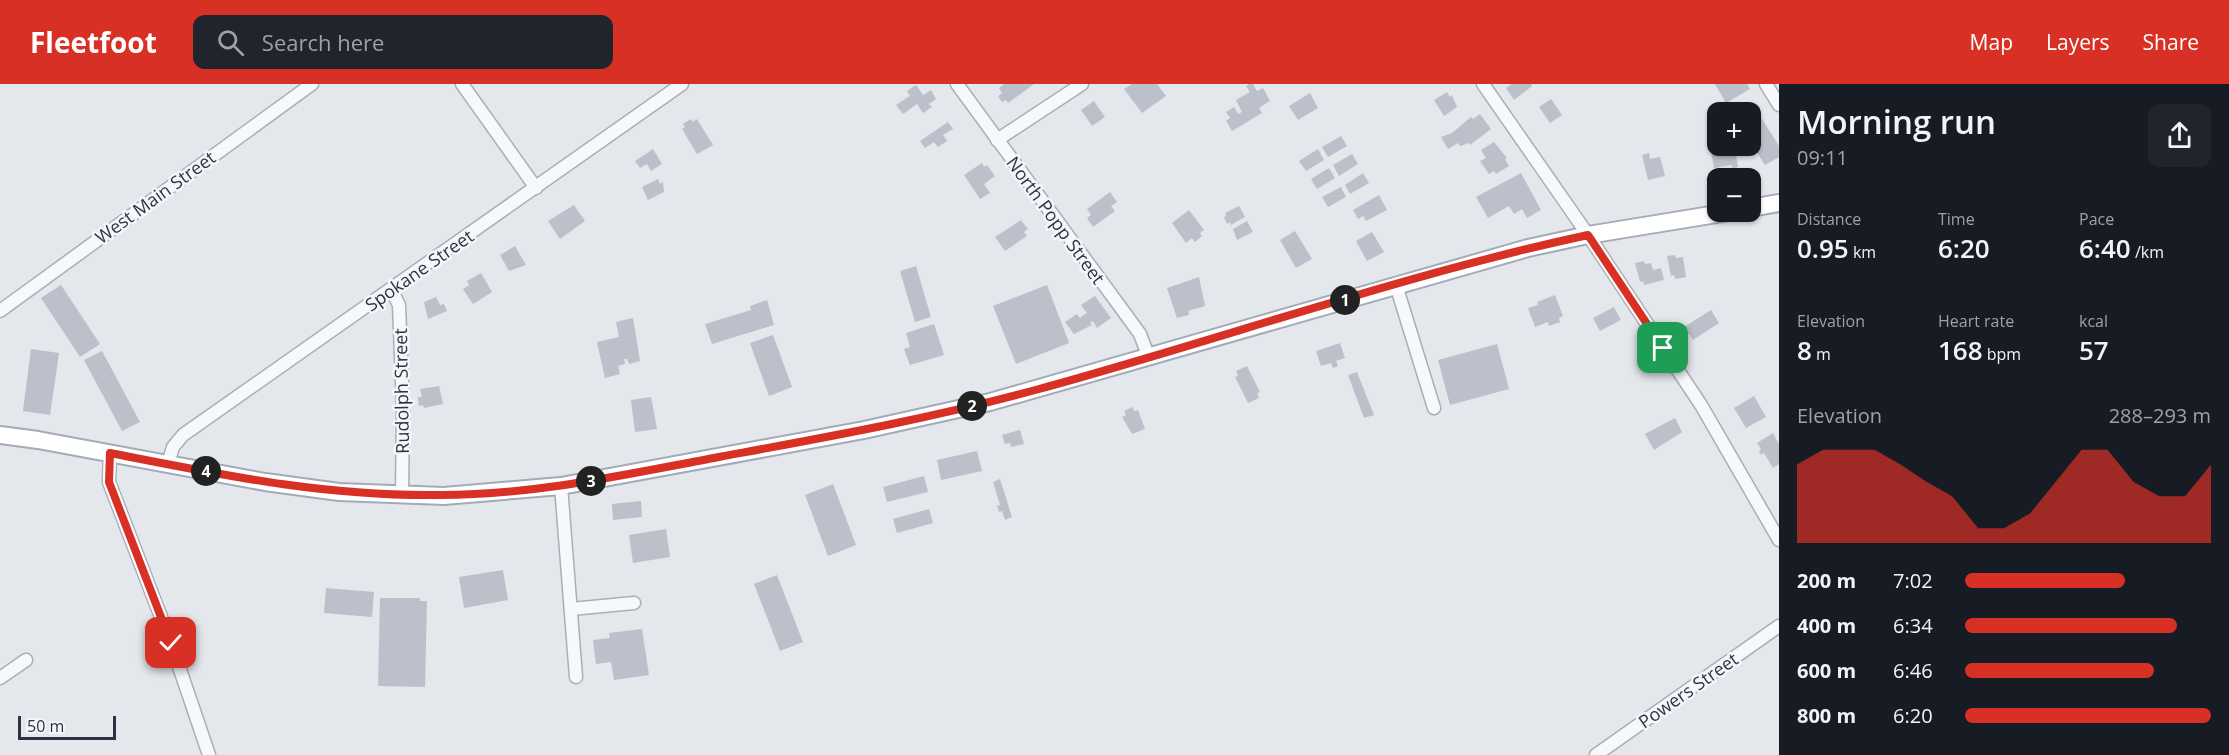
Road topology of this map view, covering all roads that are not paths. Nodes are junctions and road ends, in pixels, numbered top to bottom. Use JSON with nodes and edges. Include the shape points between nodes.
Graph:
{"nodes":[{"id":1,"x":312,"y":84,"type":"edge"},
{"id":2,"x":462,"y":84,"type":"edge"},
{"id":3,"x":682,"y":84,"type":"edge"},
{"id":4,"x":957,"y":84,"type":"edge"},
{"id":5,"x":1082,"y":84,"type":"edge"},
{"id":6,"x":1482,"y":84,"type":"edge"},
{"id":7,"x":1766,"y":84,"type":"edge"},
{"id":8,"x":1779,"y":105,"type":"edge"},
{"id":9,"x":997,"y":140,"type":"junction"},
{"id":10,"x":536,"y":188,"type":"junction"},
{"id":11,"x":1779,"y":203,"type":"edge"},
{"id":12,"x":1761,"y":206,"type":"edge"},
{"id":13,"x":1707,"y":216,"type":"edge"},
{"id":14,"x":1588,"y":235,"type":"junction"},
{"id":15,"x":1396,"y":285,"type":"junction"},
{"id":16,"x":392,"y":289,"type":"junction"},
{"id":17,"x":0,"y":311,"type":"edge"},
{"id":18,"x":1149,"y":358,"type":"junction"},
{"id":19,"x":1434,"y":408,"type":"dead end"},
{"id":20,"x":0,"y":435,"type":"edge"},
{"id":21,"x":110,"y":453,"type":"junction"},
{"id":22,"x":168,"y":464,"type":"junction"},
{"id":23,"x":561,"y":486,"type":"junction"},
{"id":24,"x":402,"y":495,"type":"junction"},
{"id":25,"x":1779,"y":540,"type":"edge"},
{"id":26,"x":634,"y":603,"type":"dead end"},
{"id":27,"x":571,"y":609,"type":"junction"},
{"id":28,"x":1779,"y":626,"type":"edge"},
{"id":29,"x":26,"y":660,"type":"dead end"},
{"id":30,"x":576,"y":677,"type":"dead end"},
{"id":31,"x":0,"y":678,"type":"edge"},
{"id":32,"x":210,"y":755,"type":"edge"},
{"id":33,"x":1596,"y":755,"type":"edge"}],
"edges":[{"from":1,"to":17,"type":"street","name":"West Main Street"},
{"from":2,"to":10,"type":"street"},
{"from":3,"to":10,"type":"street","name":"Spokane Street"},
{"from":4,"to":9,"type":"street","name":"North Popp Street"},
{"from":5,"to":9,"type":"street"},
{"from":6,"to":14,"type":"street"},
{"from":7,"to":8,"type":"street"},
{"from":9,"to":18,"type":"street","name":"North Popp Street","via":[[1140,334]]},
{"from":10,"to":16,"type":"street","name":"Spokane Street"},
{"from":11,"to":12,"type":"main road"},
{"from":13,"to":14,"type":"main road"},
{"from":14,"to":15,"type":"main road"},
{"from":14,"to":25,"type":"street","via":[[1701,405]]},
{"from":15,"to":18,"type":"main road"},
{"from":15,"to":19,"type":"street"},
{"from":16,"to":22,"type":"street","name":"Spokane Street","via":[[183,435],[173,447]]},
{"from":16,"to":24,"type":"street","name":"Rudolph Street","via":[[399,305]]},
{"from":18,"to":23,"type":"main road","via":[[990,402],[888,425]]},
{"from":20,"to":21,"type":"main road"},
{"from":21,"to":22,"type":"main road"},
{"from":21,"to":32,"type":"street","via":[[109,482]]},
{"from":22,"to":24,"type":"main road","via":[[302,488]]},
{"from":23,"to":24,"type":"main road"},
{"from":23,"to":27,"type":"street"},
{"from":26,"to":27,"type":"street"},
{"from":27,"to":30,"type":"street"},
{"from":28,"to":33,"type":"street","name":"Powers Street"},
{"from":29,"to":31,"type":"street"}]}
